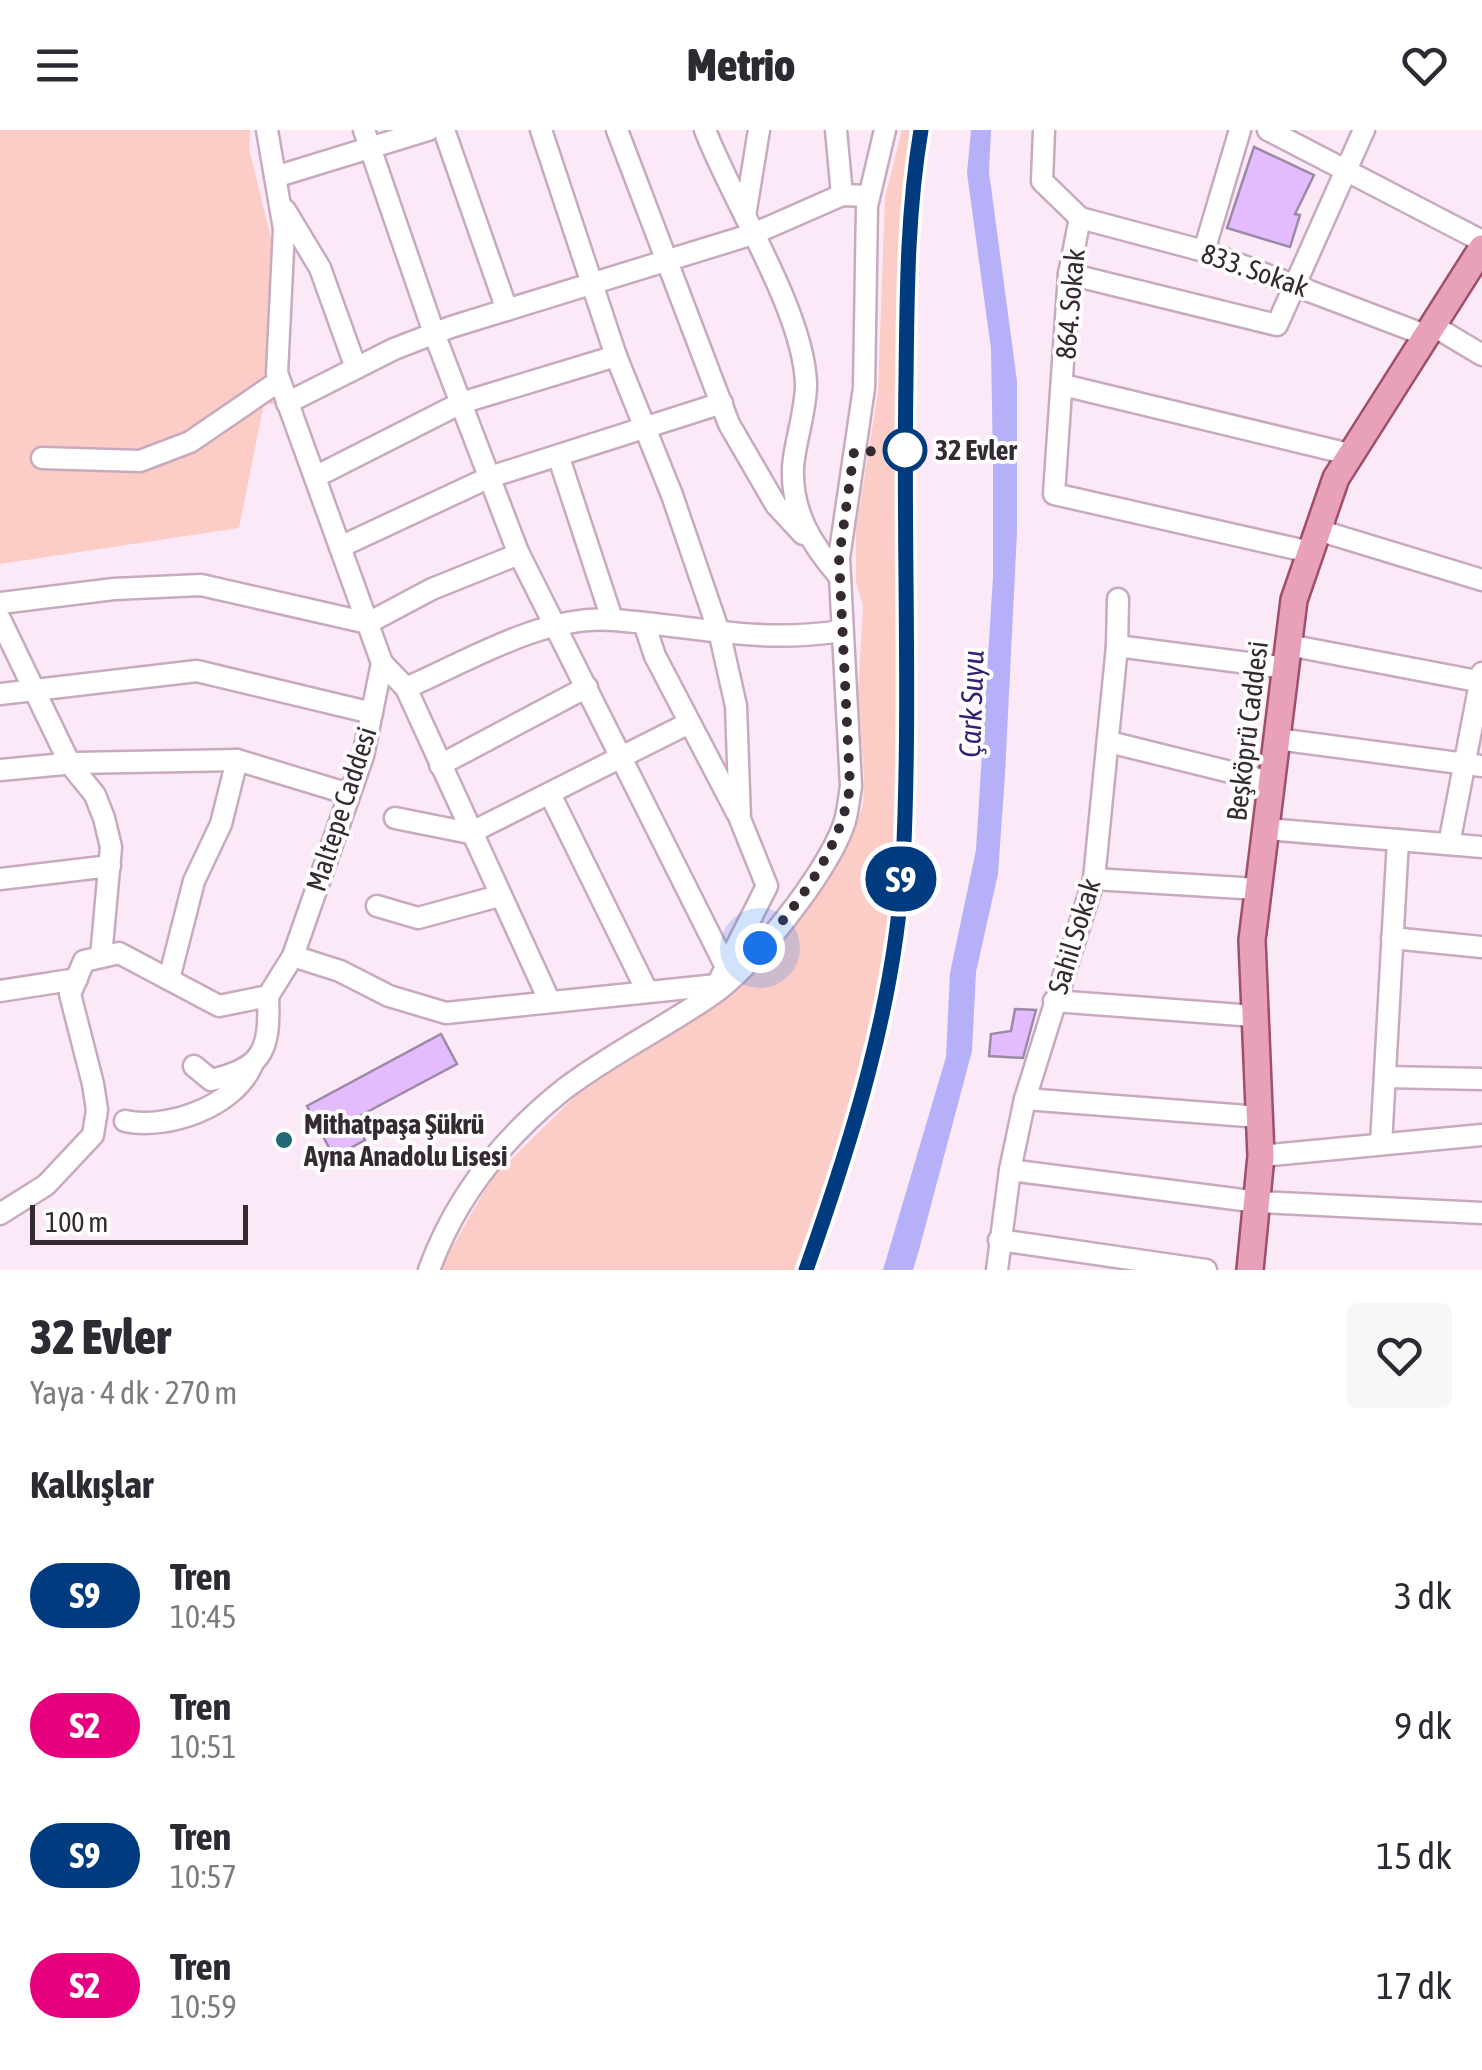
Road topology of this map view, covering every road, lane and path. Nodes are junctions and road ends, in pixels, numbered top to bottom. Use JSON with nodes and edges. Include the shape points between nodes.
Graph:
{"nodes":[{"id":1,"x":267,"y":130,"type":"edge"},
{"id":2,"x":428,"y":130,"type":"edge"},
{"id":3,"x":444,"y":130,"type":"edge"},
{"id":4,"x":541,"y":130,"type":"edge"},
{"id":5,"x":617,"y":130,"type":"edge"},
{"id":6,"x":705,"y":130,"type":"edge"},
{"id":7,"x":759,"y":130,"type":"edge"},
{"id":8,"x":836,"y":130,"type":"edge"},
{"id":9,"x":885,"y":130,"type":"edge"},
{"id":10,"x":1044,"y":130,"type":"edge"},
{"id":11,"x":1240,"y":130,"type":"edge"},
{"id":12,"x":1268,"y":130,"type":"edge"},
{"id":13,"x":1364,"y":130,"type":"edge"},
{"id":14,"x":366,"y":139,"type":"edge"},
{"id":15,"x":1347,"y":168,"type":"junction"},
{"id":16,"x":275,"y":177,"type":"junction"},
{"id":17,"x":842,"y":195,"type":"junction"},
{"id":18,"x":869,"y":196,"type":"junction"},
{"id":19,"x":279,"y":199,"type":"junction"},
{"id":20,"x":1080,"y":218,"type":"junction"},
{"id":21,"x":749,"y":225,"type":"junction"},
{"id":22,"x":1204,"y":251,"type":"junction"},
{"id":23,"x":1480,"y":254,"type":"edge"},
{"id":24,"x":665,"y":261,"type":"junction"},
{"id":25,"x":1069,"y":274,"type":"junction"},
{"id":26,"x":1293,"y":283,"type":"junction"},
{"id":27,"x":593,"y":284,"type":"junction"},
{"id":28,"x":507,"y":310,"type":"junction"},
{"id":29,"x":1429,"y":330,"type":"junction"},
{"id":30,"x":434,"y":333,"type":"junction"},
{"id":31,"x":1482,"y":354,"type":"edge"},
{"id":32,"x":616,"y":356,"type":"junction"},
{"id":33,"x":356,"y":368,"type":"junction"},
{"id":34,"x":280,"y":381,"type":"junction"},
{"id":35,"x":1063,"y":385,"type":"junction"},
{"id":36,"x":461,"y":402,"type":"junction"},
{"id":37,"x":287,"y":403,"type":"junction"},
{"id":38,"x":722,"y":403,"type":"junction"},
{"id":39,"x":642,"y":429,"type":"junction"},
{"id":40,"x":1349,"y":454,"type":"junction"},
{"id":41,"x":42,"y":458,"type":"dead end"},
{"id":42,"x":559,"y":458,"type":"junction"},
{"id":43,"x":315,"y":477,"type":"junction"},
{"id":44,"x":490,"y":477,"type":"junction"},
{"id":45,"x":1314,"y":541,"type":"junction"},
{"id":46,"x":809,"y":542,"type":"junction"},
{"id":47,"x":340,"y":547,"type":"junction"},
{"id":48,"x":519,"y":554,"type":"junction"},
{"id":49,"x":840,"y":576,"type":"junction"},
{"id":50,"x":1482,"y":580,"type":"edge"},
{"id":51,"x":1118,"y":598,"type":"dead end"},
{"id":52,"x":0,"y":603,"type":"edge"},
{"id":53,"x":0,"y":619,"type":"edge"},
{"id":54,"x":612,"y":620,"type":"junction"},
{"id":55,"x":368,"y":622,"type":"junction"},
{"id":56,"x":555,"y":625,"type":"junction"},
{"id":57,"x":646,"y":626,"type":"junction"},
{"id":58,"x":841,"y":631,"type":"junction"},
{"id":59,"x":720,"y":635,"type":"junction"},
{"id":60,"x":1117,"y":646,"type":"junction"},
{"id":61,"x":1287,"y":656,"type":"junction"},
{"id":62,"x":382,"y":663,"type":"junction"},
{"id":63,"x":1482,"y":679,"type":"edge"},
{"id":64,"x":587,"y":687,"type":"junction"},
{"id":65,"x":406,"y":688,"type":"junction"},
{"id":66,"x":34,"y":691,"type":"junction"},
{"id":67,"x":0,"y":694,"type":"edge"},
{"id":68,"x":372,"y":713,"type":"junction"},
{"id":69,"x":688,"y":723,"type":"junction"},
{"id":70,"x":1277,"y":740,"type":"junction"},
{"id":71,"x":1109,"y":742,"type":"junction"},
{"id":72,"x":237,"y":760,"type":"junction"},
{"id":73,"x":621,"y":760,"type":"junction"},
{"id":74,"x":70,"y":764,"type":"junction"},
{"id":75,"x":440,"y":765,"type":"junction"},
{"id":76,"x":1473,"y":765,"type":"edge"},
{"id":77,"x":0,"y":770,"type":"edge"},
{"id":78,"x":1271,"y":782,"type":"junction"},
{"id":79,"x":349,"y":794,"type":"junction"},
{"id":80,"x":550,"y":794,"type":"junction"},
{"id":81,"x":395,"y":818,"type":"dead end"},
{"id":82,"x":740,"y":820,"type":"junction"},
{"id":83,"x":1266,"y":828,"type":"junction"},
{"id":84,"x":470,"y":833,"type":"junction"},
{"id":85,"x":1398,"y":840,"type":"junction"},
{"id":86,"x":1449,"y":844,"type":"junction"},
{"id":87,"x":1482,"y":846,"type":"edge"},
{"id":88,"x":110,"y":866,"type":"junction"},
{"id":89,"x":1094,"y":879,"type":"junction"},
{"id":90,"x":0,"y":880,"type":"edge"},
{"id":91,"x":1258,"y":889,"type":"junction"},
{"id":92,"x":499,"y":896,"type":"junction"},
{"id":93,"x":377,"y":906,"type":"dead end"},
{"id":94,"x":1392,"y":938,"type":"junction"},
{"id":95,"x":1482,"y":947,"type":"edge"},
{"id":96,"x":292,"y":956,"type":"junction"},
{"id":97,"x":100,"y":957,"type":"junction"},
{"id":98,"x":76,"y":979,"type":"junction"},
{"id":99,"x":169,"y":980,"type":"junction"},
{"id":100,"x":719,"y":983,"type":"junction"},
{"id":101,"x":0,"y":990,"type":"edge"},
{"id":102,"x":647,"y":991,"type":"junction"},
{"id":103,"x":268,"y":996,"type":"junction"},
{"id":104,"x":1054,"y":1001,"type":"junction"},
{"id":105,"x":550,"y":1002,"type":"junction"},
{"id":106,"x":1254,"y":1016,"type":"junction"},
{"id":107,"x":194,"y":1066,"type":"dead end"},
{"id":108,"x":252,"y":1066,"type":"junction"},
{"id":109,"x":1385,"y":1078,"type":"junction"},
{"id":110,"x":1482,"y":1079,"type":"edge"},
{"id":111,"x":1026,"y":1099,"type":"junction"},
{"id":112,"x":1260,"y":1117,"type":"junction"},
{"id":113,"x":124,"y":1121,"type":"dead end"},
{"id":114,"x":1482,"y":1135,"type":"edge"},
{"id":115,"x":1381,"y":1144,"type":"junction"},
{"id":116,"x":1260,"y":1156,"type":"junction"},
{"id":117,"x":1010,"y":1170,"type":"junction"},
{"id":118,"x":1258,"y":1202,"type":"junction"},
{"id":119,"x":1482,"y":1213,"type":"edge"},
{"id":120,"x":0,"y":1214,"type":"edge"},
{"id":121,"x":1000,"y":1240,"type":"junction"},
{"id":122,"x":429,"y":1270,"type":"edge"},
{"id":123,"x":997,"y":1270,"type":"edge"},
{"id":124,"x":1206,"y":1270,"type":"edge"},
{"id":125,"x":1250,"y":1270,"type":"edge"}],
"edges":[{"from":1,"to":16,"type":"street"},
{"from":2,"to":14,"type":"street"},
{"from":3,"to":28,"type":"street"},
{"from":4,"to":27,"type":"street"},
{"from":5,"to":24,"type":"street"},
{"from":6,"to":21,"type":"street"},
{"from":7,"to":21,"type":"street"},
{"from":8,"to":17,"type":"street"},
{"from":9,"to":18,"type":"street"},
{"from":10,"to":20,"type":"street","name":"864. Sokak","via":[[1042,181]]},
{"from":11,"to":22,"type":"street"},
{"from":12,"to":15,"type":"street"},
{"from":13,"to":15,"type":"street"},
{"from":14,"to":16,"type":"street"},
{"from":14,"to":30,"type":"street"},
{"from":15,"to":23,"type":"street"},
{"from":15,"to":26,"type":"street"},
{"from":16,"to":19,"type":"street"},
{"from":17,"to":18,"type":"street"},
{"from":17,"to":21,"type":"street"},
{"from":18,"to":49,"type":"street","via":[[864,388]]},
{"from":19,"to":33,"type":"street","via":[[320,268]]},
{"from":19,"to":34,"type":"street"},
{"from":20,"to":22,"type":"street","name":"833. Sokak"},
{"from":20,"to":25,"type":"street","name":"864. Sokak"},
{"from":21,"to":24,"type":"street"},
{"from":21,"to":46,"type":"street","via":[[801,353],[806,385],[793,469]]},
{"from":22,"to":26,"type":"street","name":"833. Sokak"},
{"from":23,"to":29,"type":"main road","name":"Beşköprü Caddesi"},
{"from":24,"to":27,"type":"street"},
{"from":24,"to":38,"type":"street"},
{"from":25,"to":26,"type":"street","via":[[1277,325]]},
{"from":25,"to":35,"type":"street","name":"864. Sokak"},
{"from":26,"to":29,"type":"street","name":"833. Sokak"},
{"from":27,"to":28,"type":"street"},
{"from":27,"to":32,"type":"street"},
{"from":28,"to":30,"type":"street"},
{"from":29,"to":31,"type":"street","name":"833. Sokak"},
{"from":29,"to":40,"type":"main road","name":"Beşköprü Caddesi"},
{"from":30,"to":33,"type":"street"},
{"from":30,"to":36,"type":"street"},
{"from":32,"to":36,"type":"street"},
{"from":32,"to":39,"type":"street"},
{"from":33,"to":37,"type":"street"},
{"from":34,"to":37,"type":"street"},
{"from":34,"to":41,"type":"street","via":[[190,442],[140,460]]},
{"from":35,"to":40,"type":"street"},
{"from":35,"to":45,"type":"street","name":"864. Sokak","via":[[1054,494]]},
{"from":36,"to":43,"type":"street"},
{"from":36,"to":44,"type":"street"},
{"from":37,"to":43,"type":"street"},
{"from":38,"to":39,"type":"street"},
{"from":38,"to":46,"type":"street","via":[[776,506]]},
{"from":39,"to":42,"type":"street"},
{"from":39,"to":59,"type":"street"},
{"from":40,"to":45,"type":"main road","name":"Beşköprü Caddesi"},
{"from":42,"to":44,"type":"street"},
{"from":42,"to":54,"type":"street"},
{"from":43,"to":47,"type":"street"},
{"from":44,"to":47,"type":"street"},
{"from":44,"to":48,"type":"street"},
{"from":45,"to":50,"type":"street"},
{"from":45,"to":61,"type":"main road","name":"Beşköprü Caddesi","via":[[1294,600]]},
{"from":46,"to":49,"type":"street"},
{"from":47,"to":55,"type":"street"},
{"from":48,"to":55,"type":"street"},
{"from":48,"to":56,"type":"street"},
{"from":49,"to":58,"type":"street"},
{"from":51,"to":60,"type":"street","name":"Sahil Sokak"},
{"from":52,"to":55,"type":"street","via":[[201,585]]},
{"from":53,"to":66,"type":"street"},
{"from":54,"to":56,"type":"street"},
{"from":54,"to":57,"type":"street"},
{"from":55,"to":62,"type":"street"},
{"from":56,"to":64,"type":"street"},
{"from":56,"to":65,"type":"street"},
{"from":57,"to":59,"type":"street"},
{"from":57,"to":69,"type":"street"},
{"from":58,"to":59,"type":"street"},
{"from":58,"to":100,"type":"street","via":[[850,786],[845,823],[777,929],[744,968]]},
{"from":59,"to":82,"type":"street","via":[[736,706]]},
{"from":60,"to":61,"type":"street"},
{"from":60,"to":71,"type":"street","name":"Sahil Sokak"},
{"from":61,"to":63,"type":"street"},
{"from":61,"to":70,"type":"main road","name":"Beşköprü Caddesi"},
{"from":62,"to":65,"type":"street"},
{"from":62,"to":68,"type":"street","name":"Maltepe Caddesi"},
{"from":63,"to":76,"type":"street"},
{"from":64,"to":73,"type":"street"},
{"from":64,"to":75,"type":"street"},
{"from":65,"to":75,"type":"street"},
{"from":66,"to":67,"type":"street"},
{"from":66,"to":68,"type":"street","via":[[197,670]]},
{"from":66,"to":74,"type":"street"},
{"from":68,"to":79,"type":"street","name":"Maltepe Caddesi"},
{"from":69,"to":73,"type":"street"},
{"from":69,"to":82,"type":"street"},
{"from":70,"to":76,"type":"street"},
{"from":70,"to":78,"type":"main road","name":"Beşköprü Caddesi"},
{"from":71,"to":78,"type":"street"},
{"from":71,"to":89,"type":"street","name":"Sahil Sokak"},
{"from":72,"to":74,"type":"street"},
{"from":72,"to":79,"type":"street"},
{"from":72,"to":99,"type":"street","via":[[221,824],[194,881]]},
{"from":73,"to":80,"type":"street"},
{"from":73,"to":100,"type":"street"},
{"from":74,"to":77,"type":"street"},
{"from":74,"to":88,"type":"street","via":[[95,794]]},
{"from":75,"to":84,"type":"street"},
{"from":76,"to":86,"type":"street"},
{"from":78,"to":83,"type":"main road","name":"Beşköprü Caddesi"},
{"from":79,"to":96,"type":"street","name":"Maltepe Caddesi"},
{"from":80,"to":84,"type":"street"},
{"from":80,"to":102,"type":"street"},
{"from":81,"to":84,"type":"street"},
{"from":82,"to":100,"type":"street","via":[[767,886]]},
{"from":83,"to":85,"type":"street"},
{"from":83,"to":91,"type":"main road","name":"Beşköprü Caddesi"},
{"from":84,"to":92,"type":"street"},
{"from":85,"to":86,"type":"street"},
{"from":85,"to":94,"type":"street"},
{"from":86,"to":87,"type":"street"},
{"from":88,"to":90,"type":"street"},
{"from":88,"to":97,"type":"street"},
{"from":89,"to":91,"type":"street"},
{"from":89,"to":104,"type":"street","name":"Sahil Sokak"},
{"from":91,"to":106,"type":"main road","name":"Beşköprü Caddesi"},
{"from":92,"to":93,"type":"street","via":[[418,918]]},
{"from":92,"to":105,"type":"street"},
{"from":94,"to":95,"type":"street"},
{"from":94,"to":109,"type":"street"},
{"from":96,"to":103,"type":"street","name":"Maltepe Caddesi"},
{"from":96,"to":105,"type":"street","via":[[446,1012]]},
{"from":97,"to":98,"type":"street","via":[[84,961]]},
{"from":97,"to":99,"type":"street","via":[[118,953]]},
{"from":98,"to":101,"type":"street"},
{"from":98,"to":120,"type":"street","via":[[70,994],[93,1084],[93,1135],[46,1185]]},
{"from":99,"to":103,"type":"street","via":[[219,1006]]},
{"from":100,"to":102,"type":"street"},
{"from":100,"to":122,"type":"street","via":[[609,1057],[509,1138],[443,1229]]},
{"from":102,"to":105,"type":"street"},
{"from":103,"to":108,"type":"street","via":[[266,1048]]},
{"from":104,"to":106,"type":"street"},
{"from":104,"to":111,"type":"street","name":"Sahil Sokak"},
{"from":106,"to":112,"type":"main road","name":"Beşköprü Caddesi"},
{"from":107,"to":108,"type":"street","via":[[211,1080]]},
{"from":108,"to":113,"type":"street","via":[[244,1085],[222,1100],[160,1124]]},
{"from":109,"to":110,"type":"street"},
{"from":109,"to":115,"type":"street"},
{"from":111,"to":112,"type":"street"},
{"from":111,"to":117,"type":"street","name":"Sahil Sokak"},
{"from":112,"to":116,"type":"main road","name":"Beşköprü Caddesi"},
{"from":114,"to":115,"type":"street"},
{"from":115,"to":116,"type":"street"},
{"from":116,"to":118,"type":"main road","name":"Beşköprü Caddesi"},
{"from":117,"to":118,"type":"street"},
{"from":117,"to":121,"type":"street","name":"Sahil Sokak"},
{"from":118,"to":119,"type":"street"},
{"from":118,"to":125,"type":"main road","name":"Beşköprü Caddesi"},
{"from":121,"to":123,"type":"street","name":"Sahil Sokak"},
{"from":121,"to":124,"type":"street"}]}
